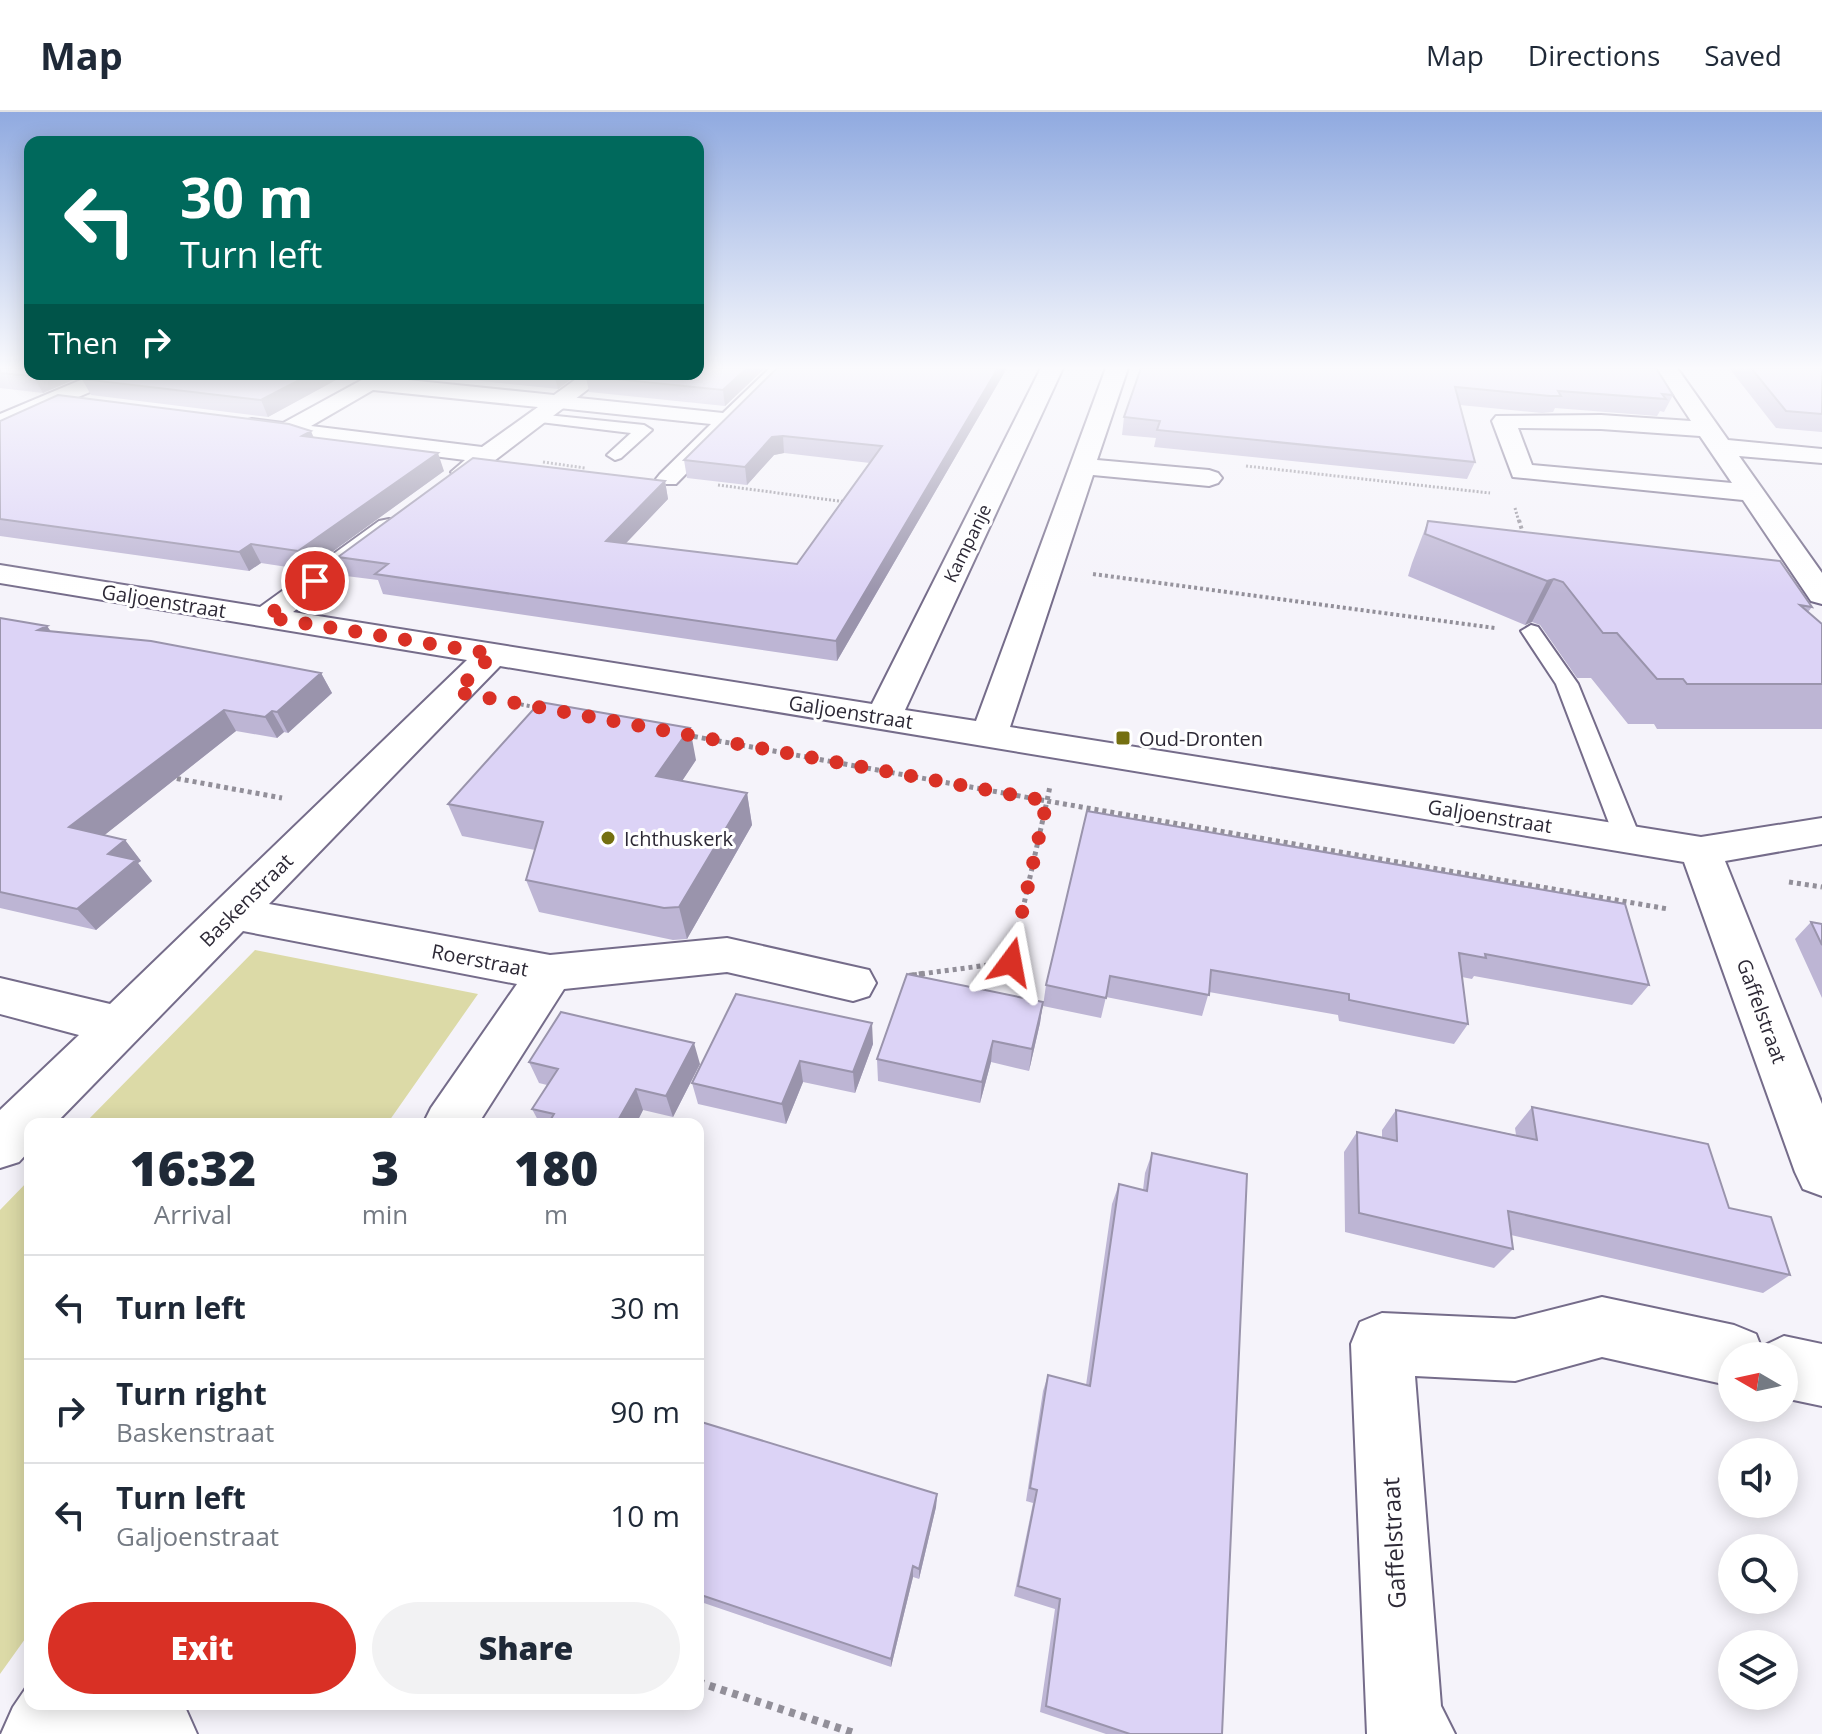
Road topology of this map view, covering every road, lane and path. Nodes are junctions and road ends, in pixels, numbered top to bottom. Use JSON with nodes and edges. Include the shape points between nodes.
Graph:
{"nodes":[{"id":1,"x":397,"y":444,"type":"edge"},
{"id":2,"x":502,"y":444,"type":"edge"},
{"id":3,"x":628,"y":444,"type":"edge"},
{"id":4,"x":705,"y":444,"type":"edge"},
{"id":5,"x":1015,"y":444,"type":"edge"},
{"id":6,"x":1090,"y":444,"type":"edge"},
{"id":7,"x":1512,"y":444,"type":"edge"},
{"id":8,"x":1718,"y":444,"type":"edge"},
{"id":9,"x":1748,"y":444,"type":"edge"},
{"id":10,"x":487,"y":455,"type":"junction"},
{"id":11,"x":615,"y":455,"type":"dead end"},
{"id":12,"x":1822,"y":456,"type":"edge"},
{"id":13,"x":1082,"y":466,"type":"junction"},
{"id":14,"x":1245,"y":466,"type":"edge"},
{"id":15,"x":1522,"y":472,"type":"junction"},
{"id":16,"x":1209,"y":478,"type":"dead end"},
{"id":17,"x":668,"y":479,"type":"junction"},
{"id":18,"x":438,"y":491,"type":"edge"},
{"id":19,"x":1752,"y":493,"type":"junction"},
{"id":20,"x":1511,"y":496,"type":"junction"},
{"id":21,"x":854,"y":503,"type":"edge"},
{"id":22,"x":413,"y":509,"type":"edge"},
{"id":23,"x":1525,"y":539,"type":"edge"},
{"id":24,"x":1047,"y":568,"type":"junction"},
{"id":25,"x":0,"y":574,"type":"edge"},
{"id":26,"x":1822,"y":595,"type":"edge"},
{"id":27,"x":266,"y":617,"type":"junction"},
{"id":28,"x":1531,"y":631,"type":"joint"},
{"id":29,"x":493,"y":654,"type":"junction"},
{"id":30,"x":456,"y":692,"type":"junction"},
{"id":31,"x":549,"y":710,"type":"edge"},
{"id":32,"x":883,"y":718,"type":"junction"},
{"id":33,"x":674,"y":732,"type":"edge"},
{"id":34,"x":989,"y":735,"type":"junction"},
{"id":35,"x":169,"y":777,"type":"edge"},
{"id":36,"x":1047,"y":801,"type":"junction"},
{"id":37,"x":338,"y":809,"type":"junction"},
{"id":38,"x":1822,"y":831,"type":"edge"},
{"id":39,"x":1628,"y":839,"type":"junction"},
{"id":40,"x":1701,"y":851,"type":"junction"},
{"id":41,"x":233,"y":913,"type":"junction"},
{"id":42,"x":1728,"y":919,"type":"junction"},
{"id":43,"x":550,"y":973,"type":"junction"},
{"id":44,"x":853,"y":983,"type":"joint"},
{"id":45,"x":0,"y":996,"type":"edge"},
{"id":46,"x":119,"y":1026,"type":"junction"},
{"id":47,"x":27,"y":1118,"type":"edge"},
{"id":48,"x":453,"y":1118,"type":"edge"},
{"id":49,"x":24,"y":1121,"type":"edge"},
{"id":50,"x":0,"y":1145,"type":"edge"},
{"id":51,"x":1822,"y":1172,"type":"edge"},
{"id":52,"x":1718,"y":1352,"type":"edge"},
{"id":53,"x":1798,"y":1370,"type":"edge"},
{"id":54,"x":1822,"y":1375,"type":"edge"},
{"id":55,"x":704,"y":1684,"type":"edge"},
{"id":56,"x":56,"y":1710,"type":"edge"},
{"id":57,"x":99,"y":1710,"type":"edge"},
{"id":58,"x":40,"y":1734,"type":"edge"},
{"id":59,"x":158,"y":1734,"type":"edge"},
{"id":60,"x":857,"y":1734,"type":"edge"},
{"id":61,"x":1416,"y":1734,"type":"edge"}],
"edges":[{"from":1,"to":10,"type":"street"},
{"from":2,"to":10,"type":"street"},
{"from":3,"to":11,"type":"lane"},
{"from":4,"to":17,"type":"street"},
{"from":5,"to":32,"type":"street","name":"Kampanje"},
{"from":6,"to":13,"type":"street"},
{"from":7,"to":15,"type":"street"},
{"from":8,"to":19,"type":"street"},
{"from":9,"to":12,"type":"street"},
{"from":10,"to":17,"type":"path"},
{"from":10,"to":18,"type":"street"},
{"from":13,"to":16,"type":"street"},
{"from":13,"to":24,"type":"street"},
{"from":14,"to":20,"type":"path"},
{"from":15,"to":19,"type":"street"},
{"from":15,"to":20,"type":"path","via":[[1506,478]]},
{"from":17,"to":21,"type":"path"},
{"from":19,"to":26,"type":"street"},
{"from":20,"to":23,"type":"path"},
{"from":22,"to":27,"type":"street"},
{"from":24,"to":28,"type":"path"},
{"from":24,"to":34,"type":"street"},
{"from":25,"to":27,"type":"street","name":"Galjoenstraat"},
{"from":27,"to":29,"type":"street","name":"Galjoenstraat"},
{"from":28,"to":39,"type":"lane","via":[[1567,684]]},
{"from":29,"to":30,"type":"street","name":"Baskenstraat"},
{"from":29,"to":32,"type":"street","name":"Galjoenstraat"},
{"from":30,"to":31,"type":"path"},
{"from":30,"to":37,"type":"street","name":"Baskenstraat"},
{"from":32,"to":34,"type":"street","name":"Galjoenstraat"},
{"from":33,"to":36,"type":"path"},
{"from":34,"to":39,"type":"street","name":"Galjoenstraat"},
{"from":35,"to":37,"type":"path"},
{"from":36,"to":42,"type":"path"},
{"from":36,"to":44,"type":"path","via":[[1011,962]]},
{"from":37,"to":41,"type":"street","name":"Baskenstraat"},
{"from":38,"to":40,"type":"street","name":"Galjoenstraat"},
{"from":39,"to":40,"type":"street","name":"Galjoenstraat"},
{"from":40,"to":42,"type":"street","name":"Gaffelstraat"},
{"from":41,"to":43,"type":"street","name":"Roerstraat"},
{"from":41,"to":46,"type":"street","name":"Baskenstraat"},
{"from":42,"to":51,"type":"street","name":"Gaffelstraat"},
{"from":43,"to":44,"type":"street","via":[[727,955]]},
{"from":43,"to":48,"type":"street","name":"Roerstraat"},
{"from":45,"to":46,"type":"street"},
{"from":46,"to":47,"type":"street","name":"Baskenstraat"},
{"from":49,"to":50,"type":"street","name":"Baskenstraat"},
{"from":52,"to":61,"type":"street","name":"Gaffelstraat","via":[[1602,1327],[1515,1350],[1382,1344],[1404,1731]]},
{"from":53,"to":54,"type":"street"},
{"from":55,"to":60,"type":"path"},
{"from":56,"to":58,"type":"street"},
{"from":57,"to":59,"type":"street"}]}
